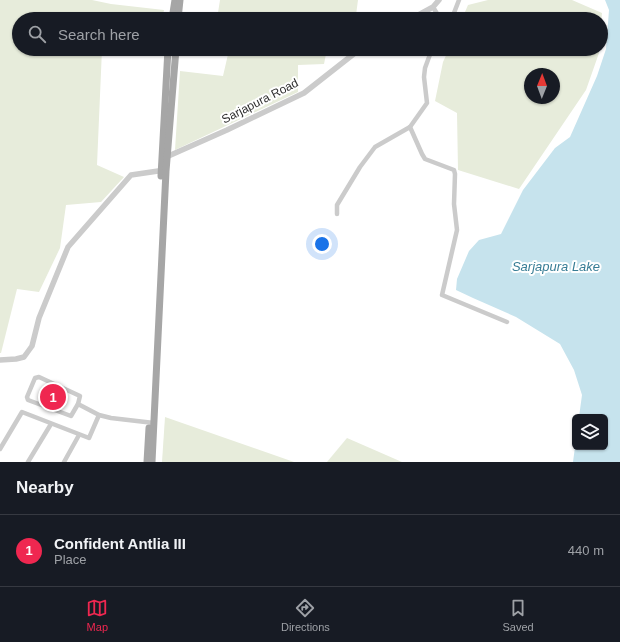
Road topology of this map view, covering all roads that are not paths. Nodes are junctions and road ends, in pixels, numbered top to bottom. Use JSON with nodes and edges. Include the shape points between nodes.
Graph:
{"nodes":[{"id":1,"x":175,"y":0,"type":"edge"},
{"id":2,"x":180,"y":0,"type":"edge"},
{"id":3,"x":440,"y":0,"type":"edge"},
{"id":4,"x":459,"y":0,"type":"edge"},
{"id":5,"x":433,"y":7,"type":"junction"},
{"id":6,"x":173,"y":12,"type":"edge"},
{"id":7,"x":179,"y":12,"type":"edge"},
{"id":8,"x":424,"y":12,"type":"edge"},
{"id":9,"x":436,"y":12,"type":"edge"},
{"id":10,"x":454,"y":12,"type":"edge"},
{"id":11,"x":168,"y":56,"type":"edge"},
{"id":12,"x":175,"y":56,"type":"edge"},
{"id":13,"x":351,"y":56,"type":"edge"},
{"id":14,"x":429,"y":56,"type":"edge"},
{"id":15,"x":410,"y":127,"type":"junction"},
{"id":16,"x":165,"y":158,"type":"junction"},
{"id":17,"x":164,"y":170,"type":"junction"},
{"id":18,"x":337,"y":214,"type":"dead end"},
{"id":19,"x":507,"y":322,"type":"dead end"},
{"id":20,"x":0,"y":360,"type":"edge"},
{"id":21,"x":78,"y":404,"type":"junction"},
{"id":22,"x":99,"y":415,"type":"junction"},
{"id":23,"x":152,"y":423,"type":"junction"},
{"id":24,"x":51,"y":424,"type":"junction"},
{"id":25,"x":80,"y":434,"type":"junction"},
{"id":26,"x":0,"y":449,"type":"edge"},
{"id":27,"x":28,"y":462,"type":"edge"},
{"id":28,"x":64,"y":462,"type":"edge"},
{"id":29,"x":147,"y":462,"type":"edge"},
{"id":30,"x":152,"y":462,"type":"edge"}],
"edges":[{"from":1,"to":6,"type":"main road"},
{"from":2,"to":7,"type":"main road"},
{"from":3,"to":5,"type":"street"},
{"from":4,"to":10,"type":"street"},
{"from":5,"to":8,"type":"street"},
{"from":5,"to":9,"type":"street"},
{"from":11,"to":16,"type":"main road"},
{"from":12,"to":16,"type":"main road"},
{"from":13,"to":16,"type":"street","name":"Sarjapura Road","via":[[304,93]]},
{"from":14,"to":15,"type":"street","via":[[424,77],[427,103]]},
{"from":15,"to":18,"type":"street","via":[[375,147],[337,205]]},
{"from":15,"to":19,"type":"street","via":[[425,158],[454,170],[455,174],[454,204],[457,230],[442,295]]},
{"from":16,"to":17,"type":"main road"},
{"from":17,"to":20,"type":"street","via":[[131,175],[68,247],[39,318],[32,346],[24,357]]},
{"from":17,"to":23,"type":"main road"},
{"from":21,"to":21,"type":"street","via":[[71,416],[28,400],[27,397],[35,378],[39,377],[80,396]]},
{"from":21,"to":22,"type":"street"},
{"from":22,"to":23,"type":"street"},
{"from":22,"to":25,"type":"street","via":[[88,438]]},
{"from":23,"to":29,"type":"main road"},
{"from":23,"to":30,"type":"main road"},
{"from":24,"to":25,"type":"street"},
{"from":24,"to":26,"type":"street","via":[[22,412]]},
{"from":24,"to":27,"type":"street"},
{"from":25,"to":28,"type":"street"}]}
